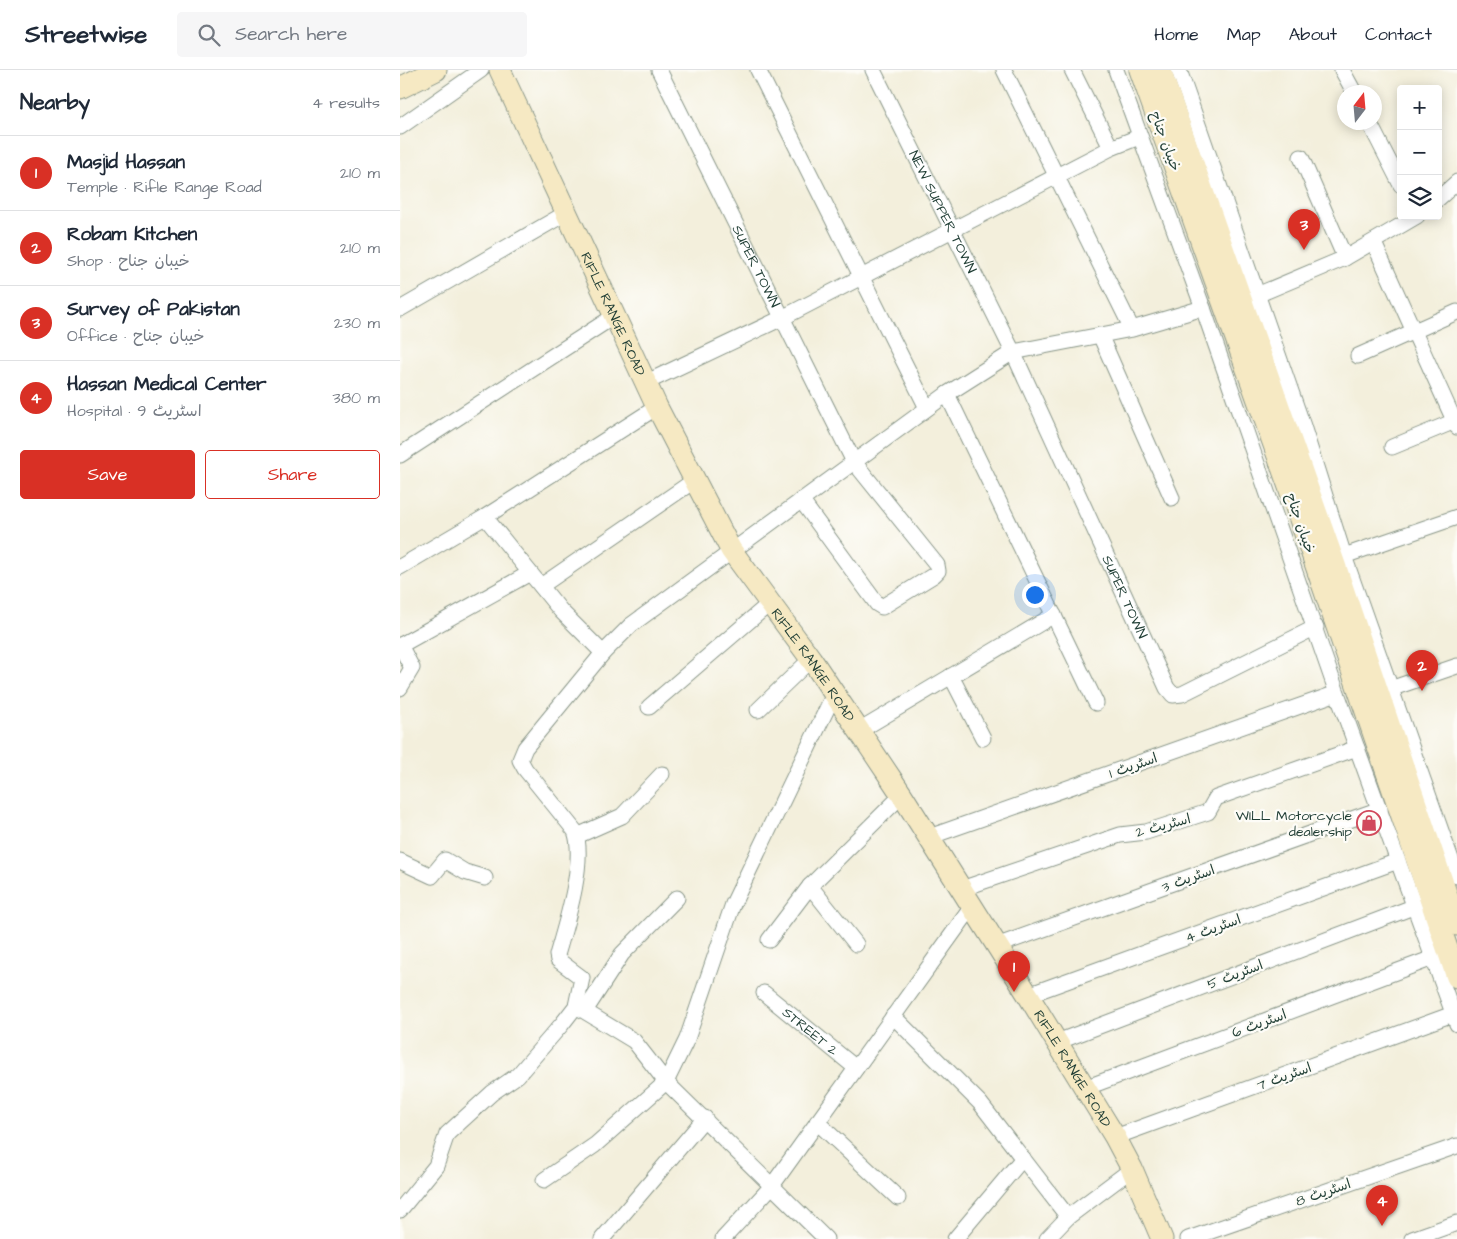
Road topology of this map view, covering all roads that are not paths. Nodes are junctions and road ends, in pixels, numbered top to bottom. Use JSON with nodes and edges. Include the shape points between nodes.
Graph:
{"nodes":[{"id":1,"x":422,"y":70,"type":"edge"},
{"id":2,"x":436,"y":70,"type":"edge"},
{"id":3,"x":481,"y":70,"type":"edge"},
{"id":4,"x":500,"y":70,"type":"edge"},
{"id":5,"x":659,"y":70,"type":"edge"},
{"id":6,"x":758,"y":70,"type":"edge"},
{"id":7,"x":873,"y":70,"type":"edge"},
{"id":8,"x":1004,"y":70,"type":"edge"},
{"id":9,"x":1072,"y":70,"type":"edge"},
{"id":10,"x":1116,"y":70,"type":"edge"},
{"id":11,"x":1140,"y":70,"type":"edge"},
{"id":12,"x":1160,"y":70,"type":"edge"},
{"id":13,"x":1179,"y":70,"type":"edge"},
{"id":14,"x":1342,"y":70,"type":"edge"},
{"id":15,"x":1350,"y":85,"type":"edge"},
{"id":16,"x":400,"y":87,"type":"edge"},
{"id":17,"x":400,"y":127,"type":"edge"},
{"id":18,"x":1373,"y":130,"type":"edge"},
{"id":19,"x":1139,"y":137,"type":"junction"},
{"id":20,"x":1111,"y":148,"type":"junction"},
{"id":21,"x":1301,"y":157,"type":"dead end"},
{"id":22,"x":1056,"y":176,"type":"junction"},
{"id":23,"x":1397,"y":177,"type":"edge"},
{"id":24,"x":1456,"y":187,"type":"edge"},
{"id":25,"x":1442,"y":196,"type":"edge"},
{"id":26,"x":568,"y":212,"type":"junction"},
{"id":27,"x":1411,"y":220,"type":"edge"},
{"id":28,"x":952,"y":230,"type":"junction"},
{"id":29,"x":1374,"y":243,"type":"junction"},
{"id":30,"x":1344,"y":258,"type":"junction"},
{"id":31,"x":862,"y":278,"type":"junction"},
{"id":32,"x":1257,"y":295,"type":"junction"},
{"id":33,"x":1203,"y":308,"type":"junction"},
{"id":34,"x":400,"y":309,"type":"edge"},
{"id":35,"x":1457,"y":312,"type":"edge"},
{"id":36,"x":616,"y":315,"type":"junction"},
{"id":37,"x":782,"y":318,"type":"junction"},
{"id":38,"x":1132,"y":329,"type":"junction"},
{"id":39,"x":1414,"y":331,"type":"junction"},
{"id":40,"x":1100,"y":335,"type":"junction"},
{"id":41,"x":1013,"y":352,"type":"junction"},
{"id":42,"x":1358,"y":356,"type":"dead end"},
{"id":43,"x":647,"y":382,"type":"junction"},
{"id":44,"x":947,"y":394,"type":"junction"},
{"id":45,"x":657,"y":407,"type":"junction"},
{"id":46,"x":927,"y":408,"type":"junction"},
{"id":47,"x":1456,"y":424,"type":"edge"},
{"id":48,"x":1392,"y":448,"type":"dead end"},
{"id":49,"x":400,"y":454,"type":"edge"},
{"id":50,"x":854,"y":462,"type":"junction"},
{"id":51,"x":695,"y":480,"type":"junction"},
{"id":52,"x":1172,"y":498,"type":"dead end"},
{"id":53,"x":801,"y":500,"type":"junction"},
{"id":54,"x":485,"y":517,"type":"junction"},
{"id":55,"x":1457,"y":517,"type":"edge"},
{"id":56,"x":731,"y":550,"type":"junction"},
{"id":57,"x":1344,"y":556,"type":"junction"},
{"id":58,"x":400,"y":567,"type":"edge"},
{"id":59,"x":530,"y":573,"type":"junction"},
{"id":60,"x":541,"y":586,"type":"junction"},
{"id":61,"x":769,"y":604,"type":"junction"},
{"id":62,"x":1054,"y":615,"type":"junction"},
{"id":63,"x":1316,"y":627,"type":"junction"},
{"id":64,"x":401,"y":645,"type":"edge"},
{"id":65,"x":603,"y":653,"type":"junction"},
{"id":66,"x":811,"y":659,"type":"junction"},
{"id":67,"x":1457,"y":666,"type":"edge"},
{"id":68,"x":950,"y":676,"type":"junction"},
{"id":69,"x":400,"y":688,"type":"edge"},
{"id":70,"x":1390,"y":689,"type":"junction"},
{"id":71,"x":1337,"y":693,"type":"junction"},
{"id":72,"x":834,"y":694,"type":"junction"},
{"id":73,"x":1096,"y":704,"type":"dead end"},
{"id":74,"x":649,"y":707,"type":"dead end"},
{"id":75,"x":758,"y":710,"type":"dead end"},
{"id":76,"x":858,"y":731,"type":"junction"},
{"id":77,"x":983,"y":738,"type":"dead end"},
{"id":78,"x":1357,"y":748,"type":"junction"},
{"id":79,"x":662,"y":774,"type":"dead end"},
{"id":80,"x":902,"y":795,"type":"junction"},
{"id":81,"x":1380,"y":809,"type":"junction"},
{"id":82,"x":577,"y":836,"type":"junction"},
{"id":83,"x":928,"y":837,"type":"junction"},
{"id":84,"x":1454,"y":855,"type":"edge"},
{"id":85,"x":400,"y":861,"type":"edge"},
{"id":86,"x":1398,"y":861,"type":"junction"},
{"id":87,"x":1457,"y":876,"type":"edge"},
{"id":88,"x":485,"y":878,"type":"dead end"},
{"id":89,"x":810,"y":886,"type":"junction"},
{"id":90,"x":961,"y":889,"type":"junction"},
{"id":91,"x":677,"y":898,"type":"dead end"},
{"id":92,"x":1413,"y":907,"type":"junction"},
{"id":93,"x":972,"y":908,"type":"junction"},
{"id":94,"x":1457,"y":925,"type":"edge"},
{"id":95,"x":769,"y":940,"type":"dead end"},
{"id":96,"x":856,"y":944,"type":"dead end"},
{"id":97,"x":996,"y":946,"type":"junction"},
{"id":98,"x":1433,"y":958,"type":"junction"},
{"id":99,"x":1457,"y":977,"type":"edge"},
{"id":100,"x":764,"y":993,"type":"dead end"},
{"id":101,"x":1028,"y":995,"type":"junction"},
{"id":102,"x":581,"y":1009,"type":"junction"},
{"id":103,"x":893,"y":1016,"type":"junction"},
{"id":104,"x":1455,"y":1019,"type":"edge"},
{"id":105,"x":1057,"y":1042,"type":"junction"},
{"id":106,"x":856,"y":1068,"type":"junction"},
{"id":107,"x":666,"y":1082,"type":"junction"},
{"id":108,"x":1085,"y":1088,"type":"junction"},
{"id":109,"x":705,"y":1118,"type":"junction"},
{"id":110,"x":817,"y":1122,"type":"junction"},
{"id":111,"x":1115,"y":1137,"type":"junction"},
{"id":112,"x":1457,"y":1146,"type":"edge"},
{"id":113,"x":1023,"y":1158,"type":"junction"},
{"id":114,"x":1132,"y":1169,"type":"junction"},
{"id":115,"x":544,"y":1180,"type":"dead end"},
{"id":116,"x":771,"y":1186,"type":"junction"},
{"id":117,"x":898,"y":1198,"type":"dead end"},
{"id":118,"x":400,"y":1210,"type":"edge"},
{"id":119,"x":1068,"y":1217,"type":"junction"},
{"id":120,"x":1457,"y":1223,"type":"edge"},
{"id":121,"x":602,"y":1239,"type":"edge"},
{"id":122,"x":723,"y":1239,"type":"edge"},
{"id":123,"x":826,"y":1239,"type":"edge"},
{"id":124,"x":955,"y":1239,"type":"edge"},
{"id":125,"x":1047,"y":1239,"type":"edge"},
{"id":126,"x":1162,"y":1239,"type":"edge"},
{"id":127,"x":1188,"y":1239,"type":"edge"},
{"id":128,"x":1412,"y":1239,"type":"edge"}],
"edges":[{"from":1,"to":16,"type":"main road"},
{"from":2,"to":16,"type":"main road"},
{"from":3,"to":17,"type":"street"},
{"from":4,"to":26,"type":"main road","name":"RIFLE RANGE ROAD"},
{"from":5,"to":37,"type":"street","name":"SUPER TOWN"},
{"from":6,"to":31,"type":"street"},
{"from":7,"to":28,"type":"street","name":"NEW SUPPER TOWN"},
{"from":8,"to":22,"type":"street"},
{"from":9,"to":20,"type":"street"},
{"from":10,"to":19,"type":"street"},
{"from":11,"to":99,"type":"main road","name":"خیبان جناح","via":[[1287,481]]},
{"from":12,"to":94,"type":"main road","name":"خیبان جناح","via":[[1335,565]]},
{"from":13,"to":32,"type":"street"},
{"from":14,"to":15,"type":"street"},
{"from":18,"to":23,"type":"street"},
{"from":19,"to":20,"type":"street"},
{"from":19,"to":33,"type":"street"},
{"from":20,"to":22,"type":"street"},
{"from":21,"to":30,"type":"street"},
{"from":22,"to":28,"type":"street"},
{"from":22,"to":38,"type":"street"},
{"from":24,"to":25,"type":"street"},
{"from":26,"to":34,"type":"street"},
{"from":26,"to":36,"type":"main road","name":"RIFLE RANGE ROAD"},
{"from":27,"to":29,"type":"street"},
{"from":28,"to":31,"type":"street"},
{"from":28,"to":41,"type":"street","name":"NEW SUPPER TOWN"},
{"from":29,"to":30,"type":"street"},
{"from":29,"to":39,"type":"street"},
{"from":30,"to":32,"type":"street"},
{"from":31,"to":37,"type":"street"},
{"from":31,"to":46,"type":"street"},
{"from":32,"to":57,"type":"street"},
{"from":33,"to":38,"type":"street"},
{"from":33,"to":63,"type":"street"},
{"from":35,"to":39,"type":"street"},
{"from":36,"to":43,"type":"main road","name":"RIFLE RANGE ROAD"},
{"from":36,"to":49,"type":"street"},
{"from":37,"to":43,"type":"street"},
{"from":37,"to":50,"type":"street","name":"SUPER TOWN"},
{"from":38,"to":40,"type":"street"},
{"from":39,"to":42,"type":"street"},
{"from":39,"to":47,"type":"street"},
{"from":40,"to":41,"type":"street"},
{"from":40,"to":52,"type":"street"},
{"from":41,"to":44,"type":"street"},
{"from":41,"to":63,"type":"street","name":"SUPER TOWN","via":[[1173,695],[1182,694]]},
{"from":43,"to":45,"type":"main road","name":"RIFLE RANGE ROAD"},
{"from":44,"to":46,"type":"street"},
{"from":44,"to":62,"type":"street"},
{"from":45,"to":51,"type":"main road","name":"RIFLE RANGE ROAD"},
{"from":45,"to":54,"type":"street"},
{"from":46,"to":50,"type":"street"},
{"from":47,"to":48,"type":"street"},
{"from":50,"to":53,"type":"street"},
{"from":50,"to":53,"type":"street","name":"SUPER TOWN","via":[[938,571],[882,607]]},
{"from":51,"to":56,"type":"main road","name":"RIFLE RANGE ROAD"},
{"from":51,"to":60,"type":"street"},
{"from":53,"to":56,"type":"street"},
{"from":54,"to":58,"type":"street"},
{"from":54,"to":59,"type":"street"},
{"from":55,"to":57,"type":"street"},
{"from":56,"to":61,"type":"main road","name":"RIFLE RANGE ROAD"},
{"from":56,"to":65,"type":"street","via":[[631,625]]},
{"from":57,"to":70,"type":"street"},
{"from":59,"to":60,"type":"street"},
{"from":59,"to":64,"type":"street"},
{"from":60,"to":65,"type":"street"},
{"from":61,"to":66,"type":"main road","name":"RIFLE RANGE ROAD"},
{"from":61,"to":74,"type":"street"},
{"from":62,"to":68,"type":"street"},
{"from":62,"to":73,"type":"street"},
{"from":63,"to":71,"type":"street"},
{"from":64,"to":69,"type":"street","via":[[412,668]]},
{"from":65,"to":82,"type":"street","via":[[525,748],[520,760]]},
{"from":66,"to":72,"type":"main road","name":"RIFLE RANGE ROAD"},
{"from":66,"to":75,"type":"street"},
{"from":67,"to":70,"type":"street"},
{"from":68,"to":76,"type":"street"},
{"from":68,"to":77,"type":"street"},
{"from":70,"to":84,"type":"street"},
{"from":71,"to":78,"type":"street"},
{"from":71,"to":83,"type":"street","name":"اسٹریٹ 1"},
{"from":72,"to":76,"type":"main road","name":"RIFLE RANGE ROAD"},
{"from":72,"to":107,"type":"street","via":[[733,904],[687,1039]]},
{"from":76,"to":80,"type":"main road","name":"RIFLE RANGE ROAD"},
{"from":78,"to":81,"type":"street"},
{"from":78,"to":90,"type":"street","name":"اسٹریٹ 2","via":[[1216,798],[1208,812],[1146,832],[1120,835]]},
{"from":79,"to":82,"type":"street","via":[[622,816]]},
{"from":80,"to":83,"type":"main road","name":"RIFLE RANGE ROAD"},
{"from":80,"to":89,"type":"street"},
{"from":81,"to":86,"type":"street"},
{"from":81,"to":97,"type":"street","name":"اسٹریٹ 3"},
{"from":82,"to":102,"type":"street","via":[[572,904],[557,954],[558,960],[582,978]]},
{"from":83,"to":90,"type":"main road","name":"RIFLE RANGE ROAD"},
{"from":84,"to":87,"type":"street"},
{"from":85,"to":88,"type":"street","via":[[432,876],[445,860],[465,872]]},
{"from":86,"to":92,"type":"street"},
{"from":86,"to":101,"type":"street","name":"اسٹریٹ 4"},
{"from":89,"to":95,"type":"street"},
{"from":89,"to":96,"type":"street"},
{"from":90,"to":93,"type":"main road","name":"RIFLE RANGE ROAD"},
{"from":91,"to":102,"type":"street","via":[[622,954]]},
{"from":92,"to":98,"type":"street"},
{"from":92,"to":105,"type":"street","name":"اسٹریٹ 5"},
{"from":93,"to":97,"type":"main road","name":"RIFLE RANGE ROAD"},
{"from":93,"to":103,"type":"street"},
{"from":97,"to":101,"type":"main road","name":"RIFLE RANGE ROAD"},
{"from":98,"to":104,"type":"street"},
{"from":98,"to":108,"type":"street","name":"اسٹریٹ 6"},
{"from":100,"to":106,"type":"street","name":"STREET 2"},
{"from":101,"to":105,"type":"main road","name":"RIFLE RANGE ROAD"},
{"from":102,"to":107,"type":"street","via":[[634,1041]]},
{"from":102,"to":118,"type":"street","via":[[518,1075],[492,1093],[447,1134],[436,1166]]},
{"from":103,"to":106,"type":"street"},
{"from":103,"to":113,"type":"street","via":[[980,1103]]},
{"from":104,"to":111,"type":"street","name":"اسٹریٹ 7"},
{"from":105,"to":108,"type":"main road","name":"RIFLE RANGE ROAD"},
{"from":106,"to":110,"type":"street"},
{"from":107,"to":109,"type":"street"},
{"from":107,"to":115,"type":"street","via":[[595,1145]]},
{"from":108,"to":111,"type":"main road","name":"RIFLE RANGE ROAD"},
{"from":109,"to":116,"type":"street"},
{"from":109,"to":121,"type":"street"},
{"from":110,"to":116,"type":"street"},
{"from":110,"to":117,"type":"street"},
{"from":111,"to":114,"type":"main road","name":"RIFLE RANGE ROAD"},
{"from":112,"to":127,"type":"street","name":"اسٹریٹ 8"},
{"from":113,"to":119,"type":"street"},
{"from":113,"to":124,"type":"street"},
{"from":114,"to":119,"type":"street"},
{"from":114,"to":126,"type":"main road","name":"RIFLE RANGE ROAD"},
{"from":116,"to":122,"type":"street"},
{"from":116,"to":123,"type":"street"},
{"from":119,"to":125,"type":"street"},
{"from":120,"to":128,"type":"street"}]}
